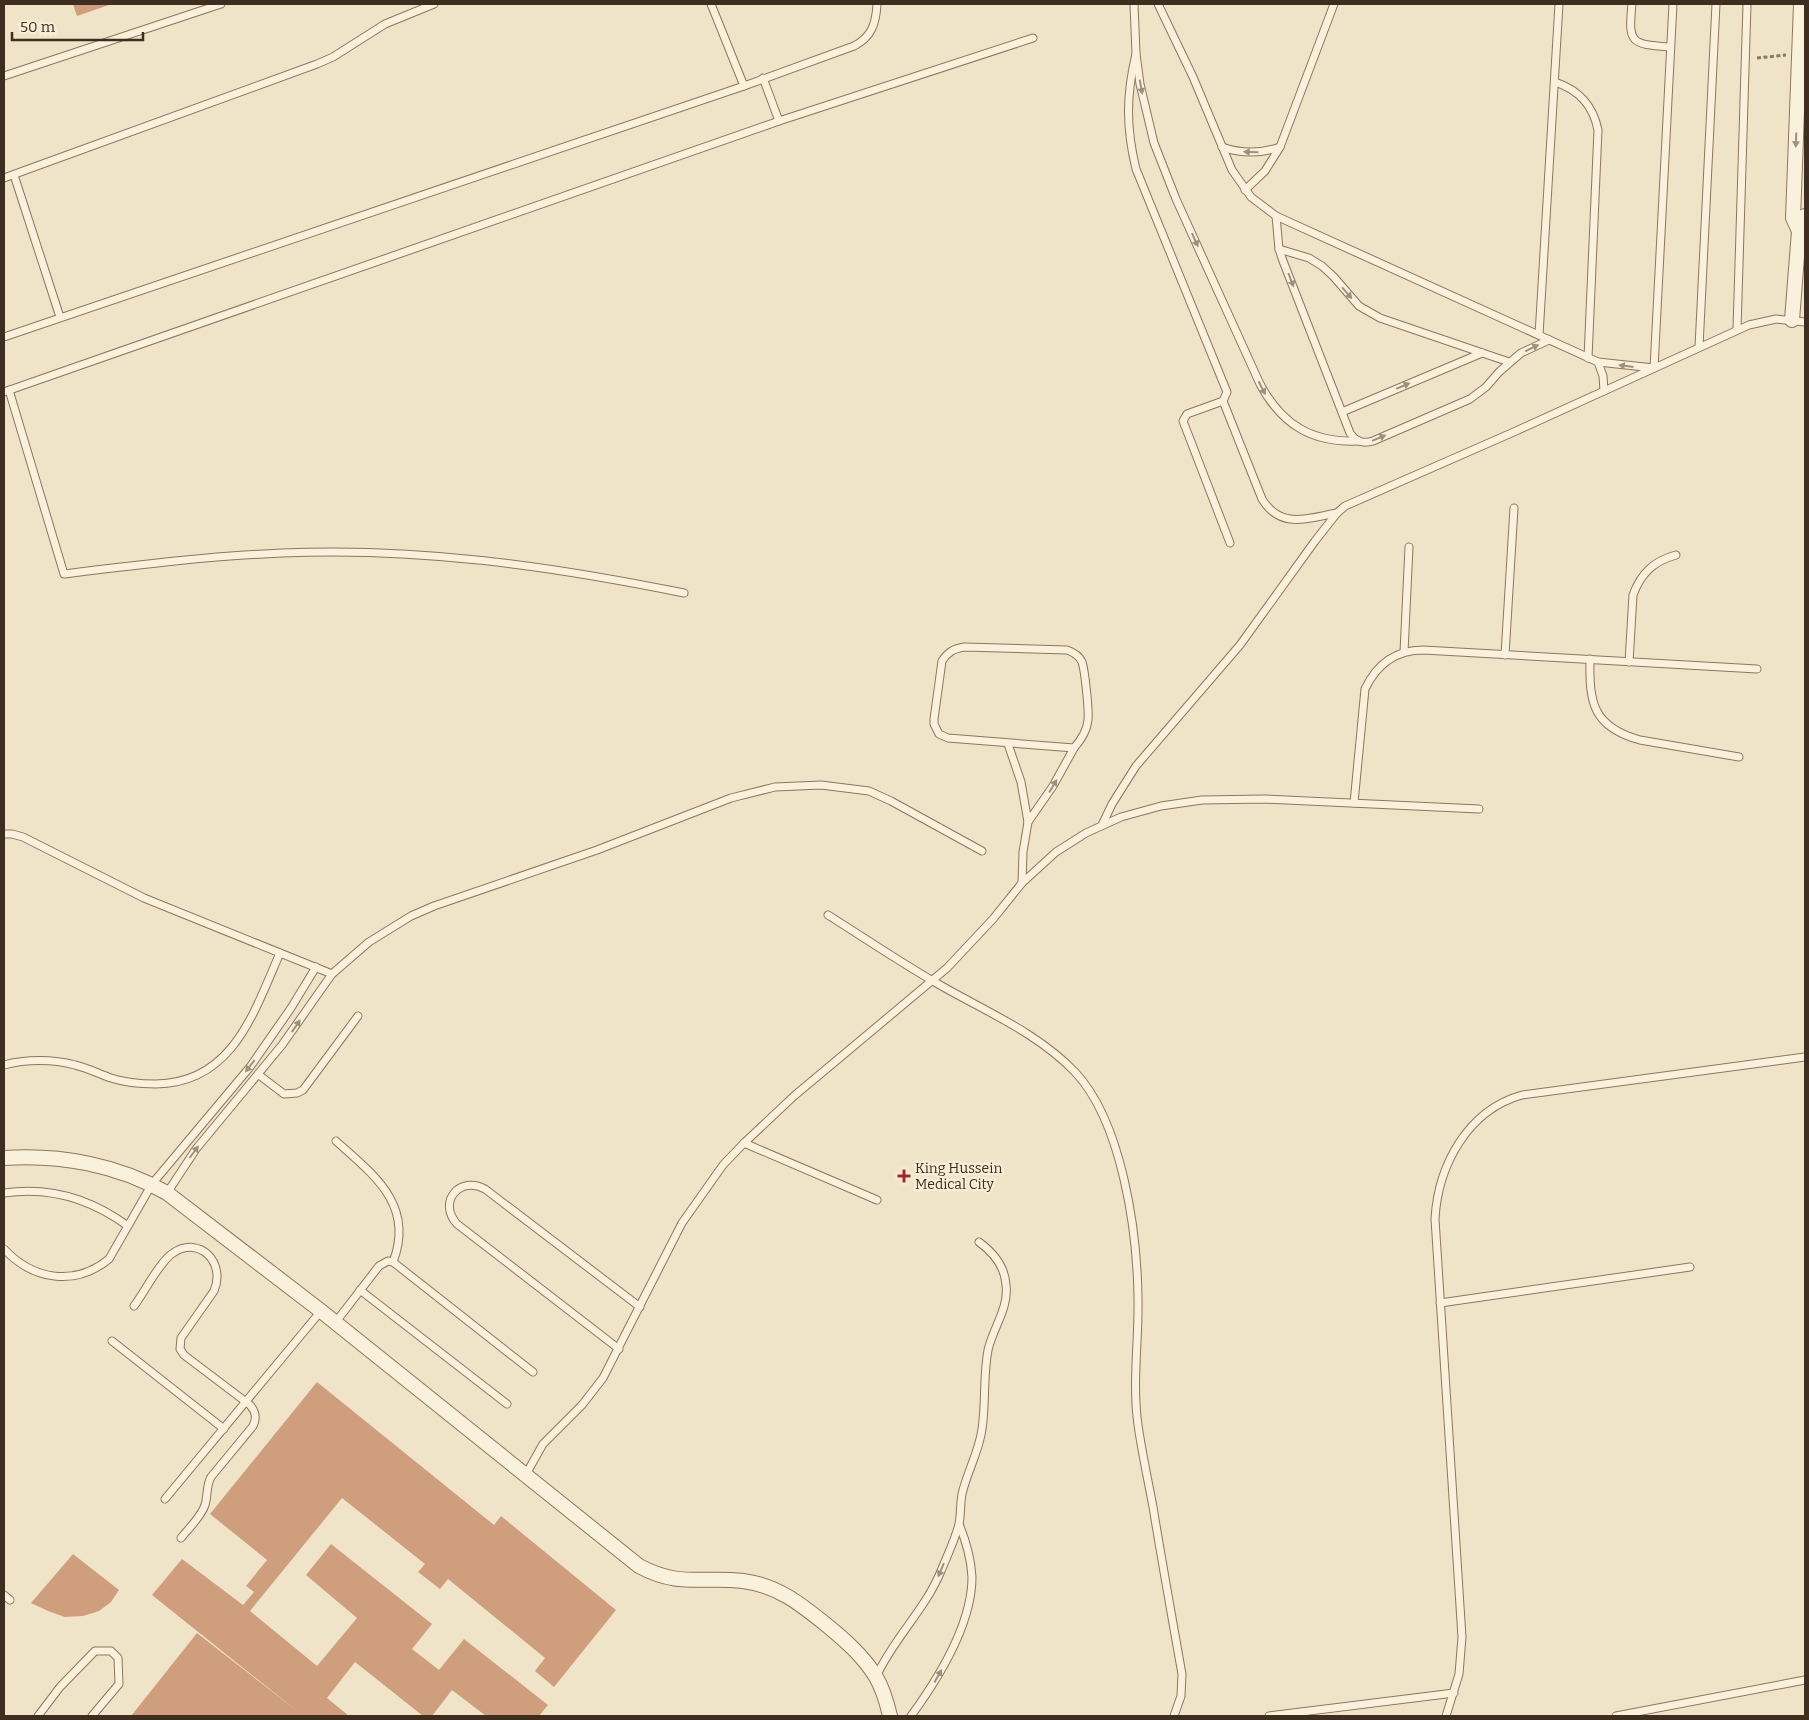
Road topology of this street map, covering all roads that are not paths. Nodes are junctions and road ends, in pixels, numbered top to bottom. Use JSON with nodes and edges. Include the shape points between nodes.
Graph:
{"nodes":[{"id":1,"x":221,"y":4,"type":"edge"},
{"id":2,"x":434,"y":4,"type":"edge"},
{"id":3,"x":711,"y":4,"type":"edge"},
{"id":4,"x":877,"y":4,"type":"edge"},
{"id":5,"x":1134,"y":4,"type":"edge"},
{"id":6,"x":1158,"y":4,"type":"edge"},
{"id":7,"x":1334,"y":4,"type":"edge"},
{"id":8,"x":1560,"y":4,"type":"edge"},
{"id":9,"x":1632,"y":4,"type":"edge"},
{"id":10,"x":1673,"y":4,"type":"edge"},
{"id":11,"x":1716,"y":4,"type":"edge"},
{"id":12,"x":1747,"y":4,"type":"edge"},
{"id":13,"x":1801,"y":4,"type":"edge"},
{"id":14,"x":1033,"y":38,"type":"dead end"},
{"id":15,"x":1670,"y":48,"type":"junction"},
{"id":16,"x":1136,"y":54,"type":"junction"},
{"id":17,"x":4,"y":76,"type":"edge"},
{"id":18,"x":763,"y":78,"type":"junction"},
{"id":19,"x":1554,"y":82,"type":"junction"},
{"id":20,"x":744,"y":86,"type":"junction"},
{"id":21,"x":779,"y":121,"type":"junction"},
{"id":22,"x":1222,"y":147,"type":"junction"},
{"id":23,"x":1280,"y":147,"type":"junction"},
{"id":24,"x":14,"y":175,"type":"junction"},
{"id":25,"x":4,"y":178,"type":"edge"},
{"id":26,"x":1245,"y":190,"type":"junction"},
{"id":27,"x":1276,"y":216,"type":"junction"},
{"id":28,"x":1801,"y":217,"type":"edge"},
{"id":29,"x":1279,"y":249,"type":"junction"},
{"id":30,"x":60,"y":317,"type":"junction"},
{"id":31,"x":1801,"y":322,"type":"edge"},
{"id":32,"x":1737,"y":330,"type":"junction"},
{"id":33,"x":1538,"y":335,"type":"junction"},
{"id":34,"x":4,"y":336,"type":"edge"},
{"id":35,"x":1549,"y":340,"type":"junction"},
{"id":36,"x":1699,"y":347,"type":"junction"},
{"id":37,"x":1483,"y":353,"type":"junction"},
{"id":38,"x":1588,"y":358,"type":"junction"},
{"id":39,"x":1510,"y":362,"type":"junction"},
{"id":40,"x":1598,"y":362,"type":"junction"},
{"id":41,"x":1654,"y":368,"type":"junction"},
{"id":42,"x":7,"y":391,"type":"edge"},
{"id":43,"x":1604,"y":391,"type":"junction"},
{"id":44,"x":1223,"y":400,"type":"junction"},
{"id":45,"x":1342,"y":412,"type":"junction"},
{"id":46,"x":1359,"y":441,"type":"junction"},
{"id":47,"x":1514,"y":508,"type":"dead end"},
{"id":48,"x":1337,"y":512,"type":"junction"},
{"id":49,"x":1230,"y":543,"type":"dead end"},
{"id":50,"x":1409,"y":547,"type":"dead end"},
{"id":51,"x":1676,"y":555,"type":"dead end"},
{"id":52,"x":684,"y":593,"type":"dead end"},
{"id":53,"x":1404,"y":652,"type":"junction"},
{"id":54,"x":1505,"y":655,"type":"junction"},
{"id":55,"x":1590,"y":659,"type":"junction"},
{"id":56,"x":1629,"y":662,"type":"junction"},
{"id":57,"x":1756,"y":669,"type":"dead end"},
{"id":58,"x":1008,"y":744,"type":"junction"},
{"id":59,"x":1074,"y":748,"type":"junction"},
{"id":60,"x":1739,"y":757,"type":"dead end"},
{"id":61,"x":1354,"y":803,"type":"junction"},
{"id":62,"x":1479,"y":809,"type":"dead end"},
{"id":63,"x":1028,"y":822,"type":"junction"},
{"id":64,"x":1102,"y":825,"type":"junction"},
{"id":65,"x":4,"y":834,"type":"edge"},
{"id":66,"x":982,"y":851,"type":"dead end"},
{"id":67,"x":1022,"y":883,"type":"junction"},
{"id":68,"x":828,"y":915,"type":"dead end"},
{"id":69,"x":280,"y":952,"type":"junction"},
{"id":70,"x":316,"y":967,"type":"junction"},
{"id":71,"x":332,"y":974,"type":"junction"},
{"id":72,"x":932,"y":981,"type":"junction"},
{"id":73,"x":358,"y":1016,"type":"dead end"},
{"id":74,"x":1805,"y":1057,"type":"edge"},
{"id":75,"x":4,"y":1065,"type":"edge"},
{"id":76,"x":259,"y":1075,"type":"junction"},
{"id":77,"x":336,"y":1141,"type":"dead end"},
{"id":78,"x":744,"y":1143,"type":"junction"},
{"id":79,"x":4,"y":1158,"type":"edge"},
{"id":80,"x":152,"y":1184,"type":"junction"},
{"id":81,"x":4,"y":1193,"type":"edge"},
{"id":82,"x":167,"y":1193,"type":"junction"},
{"id":83,"x":877,"y":1200,"type":"dead end"},
{"id":84,"x":128,"y":1226,"type":"junction"},
{"id":85,"x":979,"y":1242,"type":"dead end"},
{"id":86,"x":4,"y":1249,"type":"edge"},
{"id":87,"x":393,"y":1262,"type":"junction"},
{"id":88,"x":1690,"y":1267,"type":"dead end"},
{"id":89,"x":360,"y":1290,"type":"junction"},
{"id":90,"x":1440,"y":1303,"type":"junction"},
{"id":91,"x":134,"y":1306,"type":"dead end"},
{"id":92,"x":640,"y":1307,"type":"junction"},
{"id":93,"x":321,"y":1311,"type":"junction"},
{"id":94,"x":335,"y":1323,"type":"junction"},
{"id":95,"x":112,"y":1341,"type":"dead end"},
{"id":96,"x":618,"y":1349,"type":"junction"},
{"id":97,"x":533,"y":1372,"type":"dead end"},
{"id":98,"x":247,"y":1402,"type":"junction"},
{"id":99,"x":507,"y":1404,"type":"dead end"},
{"id":100,"x":224,"y":1428,"type":"junction"},
{"id":101,"x":525,"y":1476,"type":"junction"},
{"id":102,"x":166,"y":1499,"type":"dead end"},
{"id":103,"x":959,"y":1524,"type":"junction"},
{"id":104,"x":181,"y":1538,"type":"dead end"},
{"id":105,"x":4,"y":1595,"type":"edge"},
{"id":106,"x":10,"y":1600,"type":"dead end"},
{"id":107,"x":876,"y":1677,"type":"junction"},
{"id":108,"x":1805,"y":1680,"type":"edge"},
{"id":109,"x":1454,"y":1692,"type":"junction"},
{"id":110,"x":38,"y":1716,"type":"edge"},
{"id":111,"x":92,"y":1716,"type":"edge"},
{"id":112,"x":890,"y":1716,"type":"edge"},
{"id":113,"x":911,"y":1716,"type":"edge"},
{"id":114,"x":1174,"y":1716,"type":"edge"},
{"id":115,"x":1270,"y":1716,"type":"edge"},
{"id":116,"x":1446,"y":1716,"type":"edge"},
{"id":117,"x":1616,"y":1716,"type":"edge"}],
"edges":[{"from":1,"to":17,"type":"lane"},
{"from":2,"to":24,"type":"lane","via":[[385,24],[317,64]]},
{"from":3,"to":20,"type":"lane"},
{"from":4,"to":18,"type":"lane","via":[[875,24],[861,43]]},
{"from":5,"to":16,"type":"lane"},
{"from":6,"to":22,"type":"lane"},
{"from":7,"to":23,"type":"lane"},
{"from":8,"to":19,"type":"lane"},
{"from":9,"to":15,"type":"lane","via":[[1630,31],[1634,40],[1642,45]]},
{"from":10,"to":15,"type":"lane"},
{"from":11,"to":36,"type":"lane"},
{"from":12,"to":32,"type":"lane"},
{"from":13,"to":28,"type":"street","one_way":true},
{"from":14,"to":21,"type":"lane"},
{"from":15,"to":41,"type":"lane"},
{"from":16,"to":44,"type":"lane","via":[[1128,108],[1130,146],[1136,169],[1226,389],[1227,395]]},
{"from":16,"to":46,"type":"lane","one_way":true,"via":[[1146,114],[1164,171],[1267,398],[1276,410],[1307,432],[1328,440]]},
{"from":18,"to":20,"type":"lane"},
{"from":18,"to":21,"type":"lane"},
{"from":19,"to":33,"type":"lane"},
{"from":19,"to":38,"type":"lane","via":[[1587,102],[1598,130]]},
{"from":20,"to":30,"type":"lane"},
{"from":21,"to":42,"type":"lane"},
{"from":23,"to":22,"type":"lane","one_way":true,"via":[[1257,153]]},
{"from":22,"to":26,"type":"lane"},
{"from":23,"to":26,"type":"lane","via":[[1265,171]]},
{"from":24,"to":25,"type":"lane"},
{"from":24,"to":30,"type":"lane"},
{"from":26,"to":27,"type":"lane"},
{"from":27,"to":29,"type":"lane"},
{"from":27,"to":33,"type":"lane"},
{"from":28,"to":31,"type":"street"},
{"from":29,"to":37,"type":"lane","one_way":true,"via":[[1309,258],[1322,266],[1351,298],[1370,313]]},
{"from":29,"to":45,"type":"lane","one_way":true},
{"from":30,"to":34,"type":"lane"},
{"from":31,"to":32,"type":"lane","via":[[1767,320]]},
{"from":32,"to":36,"type":"lane"},
{"from":33,"to":35,"type":"lane"},
{"from":35,"to":38,"type":"lane"},
{"from":39,"to":35,"type":"lane","one_way":true},
{"from":36,"to":41,"type":"lane"},
{"from":37,"to":39,"type":"lane"},
{"from":45,"to":37,"type":"lane","one_way":true},
{"from":38,"to":40,"type":"lane"},
{"from":46,"to":39,"type":"lane","one_way":true,"via":[[1373,441],[1470,398],[1486,387]]},
{"from":41,"to":40,"type":"lane","one_way":true},
{"from":40,"to":43,"type":"lane"},
{"from":41,"to":43,"type":"lane"},
{"from":42,"to":52,"type":"lane","via":[[64,574],[232,556],[404,554],[578,572]]},
{"from":43,"to":48,"type":"lane","via":[[1354,501]]},
{"from":44,"to":48,"type":"lane","via":[[1262,499],[1272,512],[1296,520]]},
{"from":44,"to":49,"type":"lane","via":[[1187,414],[1183,421]]},
{"from":45,"to":46,"type":"lane","via":[[1350,433]]},
{"from":47,"to":54,"type":"lane"},
{"from":48,"to":64,"type":"lane","via":[[1240,645],[1136,766]]},
{"from":50,"to":53,"type":"lane"},
{"from":51,"to":56,"type":"lane","via":[[1652,565],[1636,585]]},
{"from":53,"to":54,"type":"lane","via":[[1423,650]]},
{"from":53,"to":61,"type":"lane","via":[[1378,667],[1365,689]]},
{"from":54,"to":55,"type":"lane"},
{"from":55,"to":56,"type":"lane"},
{"from":55,"to":60,"type":"lane","via":[[1591,696],[1599,714],[1613,730],[1640,740]]},
{"from":56,"to":57,"type":"lane"},
{"from":58,"to":59,"type":"lane"},
{"from":58,"to":59,"type":"lane","via":[[948,738],[936,729],[934,719],[942,661],[955,648],[1067,650],[1078,656],[1083,667],[1088,721]]},
{"from":58,"to":63,"type":"lane","via":[[1021,782]]},
{"from":63,"to":59,"type":"lane","one_way":true},
{"from":61,"to":62,"type":"lane"},
{"from":61,"to":64,"type":"lane","via":[[1202,800],[1141,811]]},
{"from":63,"to":67,"type":"lane"},
{"from":64,"to":67,"type":"lane","via":[[1056,852]]},
{"from":65,"to":69,"type":"lane","via":[[23,838],[144,898]]},
{"from":66,"to":71,"type":"lane","via":[[892,801],[869,792],[822,785],[775,787],[731,798],[588,853],[434,906],[369,942]]},
{"from":67,"to":72,"type":"lane","via":[[979,936]]},
{"from":68,"to":72,"type":"lane"},
{"from":69,"to":70,"type":"lane"},
{"from":69,"to":75,"type":"lane","via":[[236,1044],[216,1064],[192,1078],[165,1084],[138,1084],[62,1062],[25,1061]]},
{"from":70,"to":71,"type":"lane"},
{"from":70,"to":80,"type":"lane","one_way":true,"via":[[250,1067]]},
{"from":76,"to":71,"type":"lane","one_way":true},
{"from":72,"to":78,"type":"lane","via":[[794,1096]]},
{"from":72,"to":114,"type":"lane","via":[[1059,1057],[1091,1092],[1111,1134],[1126,1192],[1136,1263],[1138,1426],[1182,1674],[1181,1696]]},
{"from":73,"to":76,"type":"lane","via":[[303,1090],[284,1094]]},
{"from":74,"to":90,"type":"lane","via":[[1522,1095],[1487,1111],[1469,1129],[1451,1157],[1439,1187],[1435,1219]]},
{"from":82,"to":76,"type":"lane","one_way":true,"via":[[196,1149]]},
{"from":77,"to":87,"type":"lane","via":[[377,1178],[393,1204],[400,1230]]},
{"from":78,"to":83,"type":"lane"},
{"from":78,"to":92,"type":"lane","via":[[723,1165],[682,1223]]},
{"from":79,"to":80,"type":"street","via":[[73,1161]]},
{"from":80,"to":82,"type":"street"},
{"from":80,"to":84,"type":"lane"},
{"from":81,"to":84,"type":"lane","via":[[33,1191],[67,1196],[99,1207]]},
{"from":82,"to":93,"type":"street"},
{"from":84,"to":86,"type":"lane","via":[[109,1259],[85,1274],[45,1274],[21,1265]]},
{"from":85,"to":103,"type":"lane","via":[[1001,1266],[1006,1298],[988,1349],[982,1431],[962,1493]]},
{"from":87,"to":89,"type":"lane","via":[[379,1266]]},
{"from":87,"to":97,"type":"lane"},
{"from":88,"to":90,"type":"lane"},
{"from":89,"to":94,"type":"lane"},
{"from":89,"to":99,"type":"lane"},
{"from":90,"to":109,"type":"lane","via":[[1462,1637]]},
{"from":91,"to":98,"type":"lane","via":[[171,1254],[192,1248],[211,1257],[218,1270],[217,1284],[181,1338],[180,1349]]},
{"from":92,"to":96,"type":"lane"},
{"from":92,"to":96,"type":"lane","via":[[486,1189],[466,1185],[451,1198],[450,1212],[457,1224]]},
{"from":93,"to":94,"type":"street"},
{"from":93,"to":98,"type":"lane"},
{"from":94,"to":101,"type":"street"},
{"from":95,"to":100,"type":"lane"},
{"from":96,"to":101,"type":"lane","via":[[593,1392],[544,1444]]},
{"from":98,"to":100,"type":"lane"},
{"from":98,"to":104,"type":"lane","via":[[253,1408],[255,1422],[211,1477],[202,1512]]},
{"from":100,"to":102,"type":"lane"},
{"from":101,"to":107,"type":"street","via":[[652,1573],[681,1581],[744,1581],[760,1584],[791,1598],[856,1651]]},
{"from":103,"to":107,"type":"lane","one_way":true,"via":[[941,1572],[890,1649]]},
{"from":113,"to":103,"type":"lane","one_way":true,"via":[[942,1668],[967,1612],[971,1567]]},
{"from":105,"to":106,"type":"lane"},
{"from":107,"to":112,"type":"street"},
{"from":108,"to":117,"type":"lane"},
{"from":109,"to":115,"type":"lane"},
{"from":109,"to":116,"type":"lane"},
{"from":110,"to":111,"type":"lane","via":[[95,1651],[111,1652],[118,1658],[119,1684]]}]}
